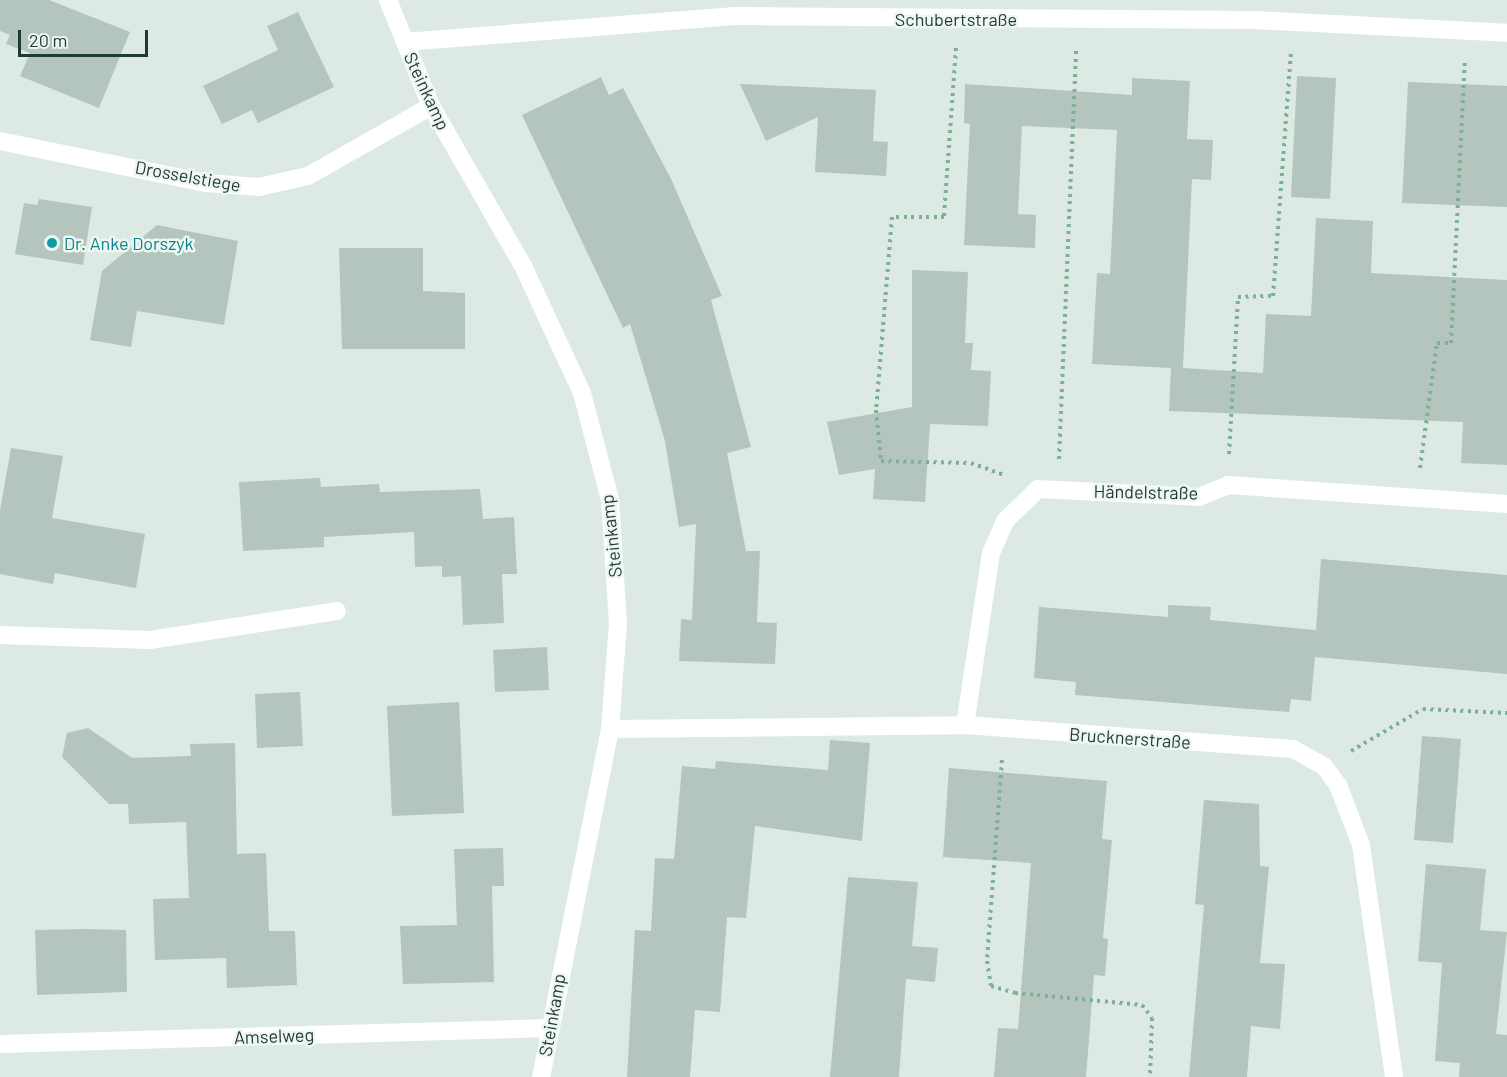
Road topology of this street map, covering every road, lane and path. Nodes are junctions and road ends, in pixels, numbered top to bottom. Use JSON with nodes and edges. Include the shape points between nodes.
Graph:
{"nodes":[{"id":1,"x":387,"y":0,"type":"edge"},
{"id":2,"x":1078,"y":18,"type":"junction"},
{"id":3,"x":958,"y":21,"type":"junction"},
{"id":4,"x":1293,"y":22,"type":"junction"},
{"id":5,"x":1467,"y":33,"type":"junction"},
{"id":6,"x":1507,"y":33,"type":"edge"},
{"id":7,"x":405,"y":42,"type":"junction"},
{"id":8,"x":431,"y":106,"type":"junction"},
{"id":9,"x":0,"y":141,"type":"edge"},
{"id":10,"x":1228,"y":485,"type":"junction"},
{"id":11,"x":1038,"y":489,"type":"junction"},
{"id":12,"x":1057,"y":489,"type":"junction"},
{"id":13,"x":1415,"y":498,"type":"junction"},
{"id":14,"x":1507,"y":504,"type":"edge"},
{"id":15,"x":337,"y":611,"type":"dead end"},
{"id":16,"x":0,"y":636,"type":"edge"},
{"id":17,"x":1507,"y":712,"type":"edge"},
{"id":18,"x":965,"y":726,"type":"junction"},
{"id":19,"x":610,"y":729,"type":"junction"},
{"id":20,"x":1004,"y":729,"type":"junction"},
{"id":21,"x":1324,"y":766,"type":"junction"},
{"id":22,"x":548,"y":1028,"type":"junction"},
{"id":23,"x":0,"y":1044,"type":"edge"},
{"id":24,"x":541,"y":1077,"type":"edge"},
{"id":25,"x":1150,"y":1077,"type":"edge"},
{"id":26,"x":1394,"y":1077,"type":"edge"}],
"edges":[{"from":1,"to":7,"type":"street","name":"Steinkamp"},
{"from":2,"to":3,"type":"street","name":"Schubertstraße"},
{"from":2,"to":4,"type":"street","name":"Schubertstraße"},
{"from":2,"to":12,"type":"path"},
{"from":3,"to":7,"type":"street","name":"Schubertstraße","via":[[738,16]]},
{"from":3,"to":11,"type":"path","via":[[944,217],[892,218],[876,410],[881,461],[971,463]]},
{"from":4,"to":5,"type":"street","name":"Schubertstraße"},
{"from":4,"to":10,"type":"path","via":[[1273,296],[1238,297]]},
{"from":5,"to":6,"type":"street","name":"Schubertstraße"},
{"from":5,"to":13,"type":"path","via":[[1451,343],[1437,344]]},
{"from":7,"to":8,"type":"street","name":"Steinkamp"},
{"from":8,"to":9,"type":"street","name":"Drosselstiege","via":[[370,146],[308,176],[259,187],[207,183]]},
{"from":8,"to":19,"type":"street","name":"Steinkamp","via":[[524,268],[582,393],[610,500],[618,623]]},
{"from":10,"to":12,"type":"street","name":"Händelstraße","via":[[1199,497]]},
{"from":10,"to":13,"type":"street","name":"Händelstraße"},
{"from":11,"to":12,"type":"street","name":"Händelstraße"},
{"from":11,"to":18,"type":"street","via":[[1005,521],[991,553]]},
{"from":13,"to":14,"type":"street","name":"Händelstraße"},
{"from":15,"to":16,"type":"street","via":[[150,640]]},
{"from":17,"to":21,"type":"path","via":[[1423,709]]},
{"from":18,"to":19,"type":"street","name":"Brucknerstraße"},
{"from":18,"to":20,"type":"street","name":"Brucknerstraße"},
{"from":19,"to":22,"type":"street","name":"Steinkamp"},
{"from":20,"to":21,"type":"street","name":"Brucknerstraße","via":[[1293,749]]},
{"from":20,"to":25,"type":"path","via":[[987,961],[991,986],[1015,993],[1142,1005],[1152,1018]]},
{"from":21,"to":26,"type":"street","name":"Brucknerstraße","via":[[1338,784],[1361,845]]},
{"from":22,"to":23,"type":"street","name":"Amselweg"},
{"from":22,"to":24,"type":"street","name":"Steinkamp"}]}
